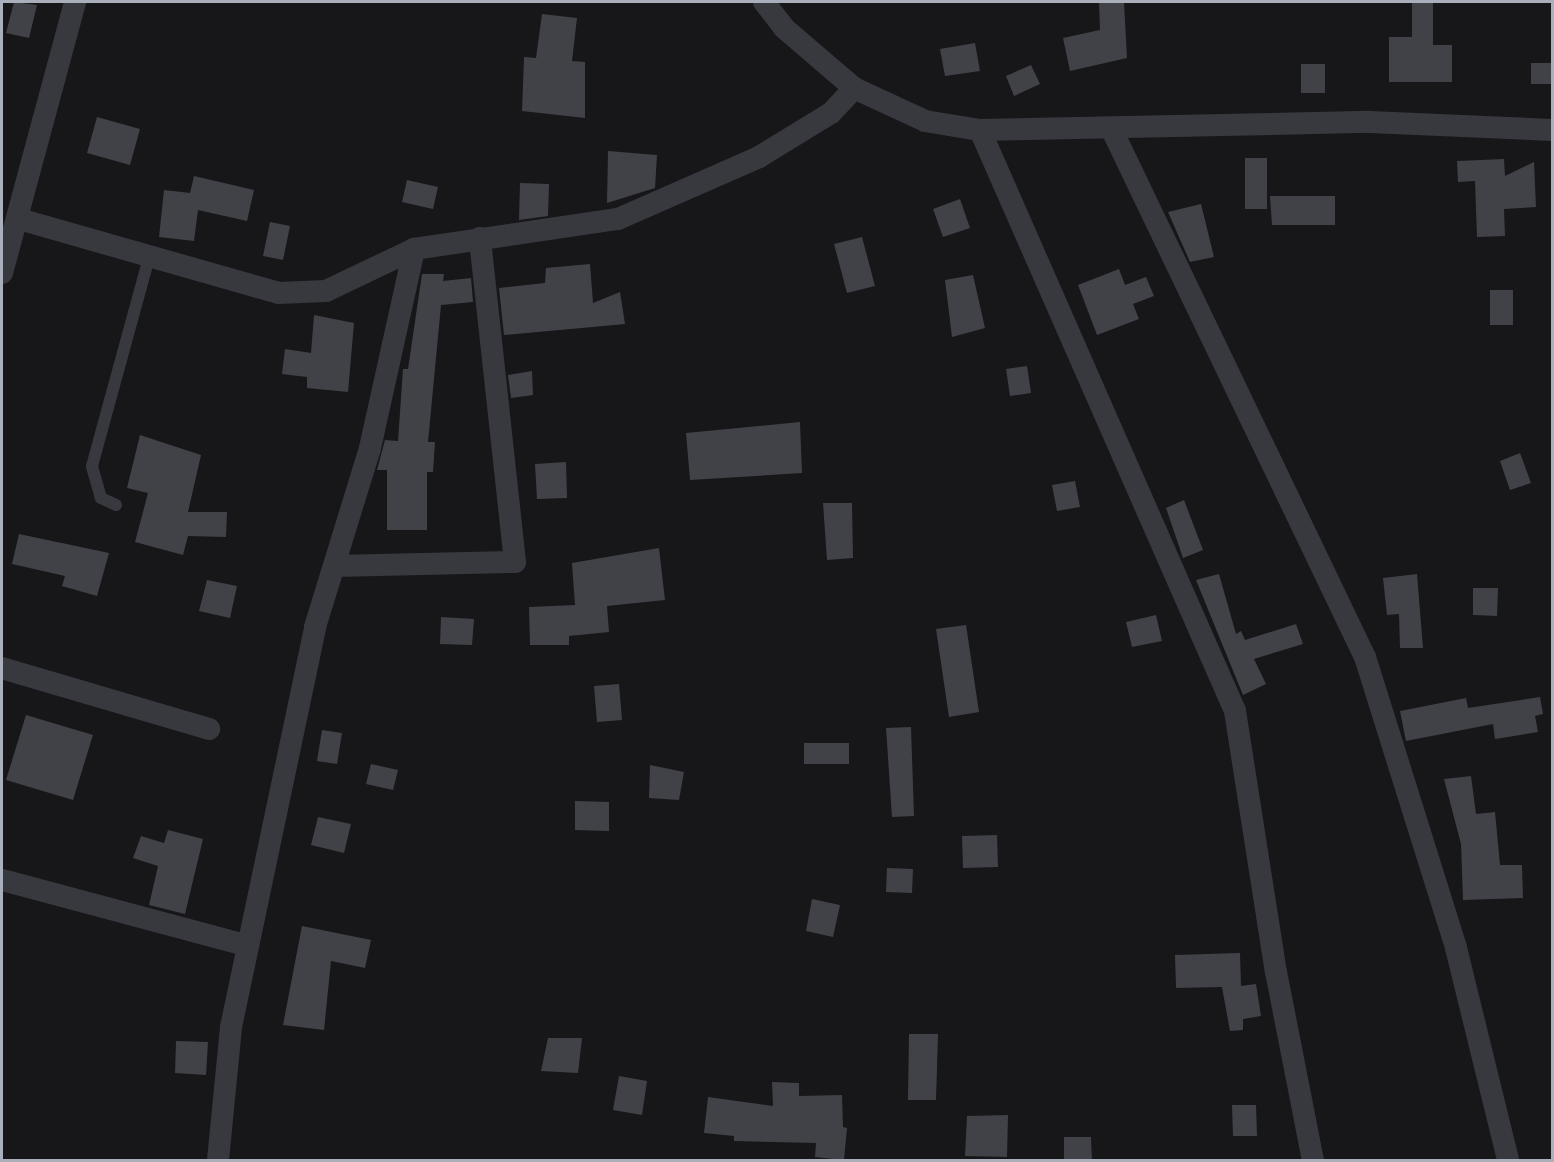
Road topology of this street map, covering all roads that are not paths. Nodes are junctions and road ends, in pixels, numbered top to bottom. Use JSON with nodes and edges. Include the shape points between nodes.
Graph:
{"nodes":[{"id":1,"x":75,"y":2,"type":"edge"},
{"id":2,"x":764,"y":2,"type":"edge"},
{"id":3,"x":855,"y":88,"type":"junction"},
{"id":4,"x":1552,"y":129,"type":"edge"},
{"id":5,"x":980,"y":130,"type":"junction"},
{"id":6,"x":1112,"y":130,"type":"junction"},
{"id":7,"x":19,"y":219,"type":"junction"},
{"id":8,"x":480,"y":238,"type":"junction"},
{"id":9,"x":414,"y":249,"type":"junction"},
{"id":10,"x":149,"y":258,"type":"junction"},
{"id":11,"x":3,"y":262,"type":"edge"},
{"id":12,"x":116,"y":505,"type":"dead end"},
{"id":13,"x":334,"y":566,"type":"junction"},
{"id":14,"x":2,"y":668,"type":"edge"},
{"id":15,"x":208,"y":729,"type":"dead end"},
{"id":16,"x":2,"y":880,"type":"edge"},
{"id":17,"x":248,"y":946,"type":"junction"},
{"id":18,"x":218,"y":1161,"type":"edge"},
{"id":19,"x":1313,"y":1161,"type":"edge"},
{"id":20,"x":1509,"y":1161,"type":"edge"}],
"edges":[{"from":1,"to":7,"type":"street"},
{"from":2,"to":3,"type":"street","via":[[784,28]]},
{"from":3,"to":5,"type":"street","via":[[925,121]]},
{"from":3,"to":8,"type":"street","via":[[831,113],[759,157],[668,200],[569,230]]},
{"from":4,"to":6,"type":"street","via":[[1370,122]]},
{"from":5,"to":6,"type":"street"},
{"from":5,"to":19,"type":"street","via":[[1234,711],[1276,972]]},
{"from":6,"to":20,"type":"street","via":[[1365,657],[1455,948]]},
{"from":7,"to":10,"type":"street"},
{"from":7,"to":11,"type":"street"},
{"from":8,"to":9,"type":"street"},
{"from":8,"to":13,"type":"street","via":[[515,562]]},
{"from":9,"to":10,"type":"street","via":[[335,288],[278,293]]},
{"from":9,"to":13,"type":"street","via":[[370,448]]},
{"from":10,"to":12,"type":"lane","via":[[92,466],[101,498]]},
{"from":13,"to":17,"type":"street","via":[[315,627]]},
{"from":14,"to":15,"type":"street"},
{"from":16,"to":17,"type":"street"},
{"from":17,"to":18,"type":"street","via":[[231,1027]]}]}
